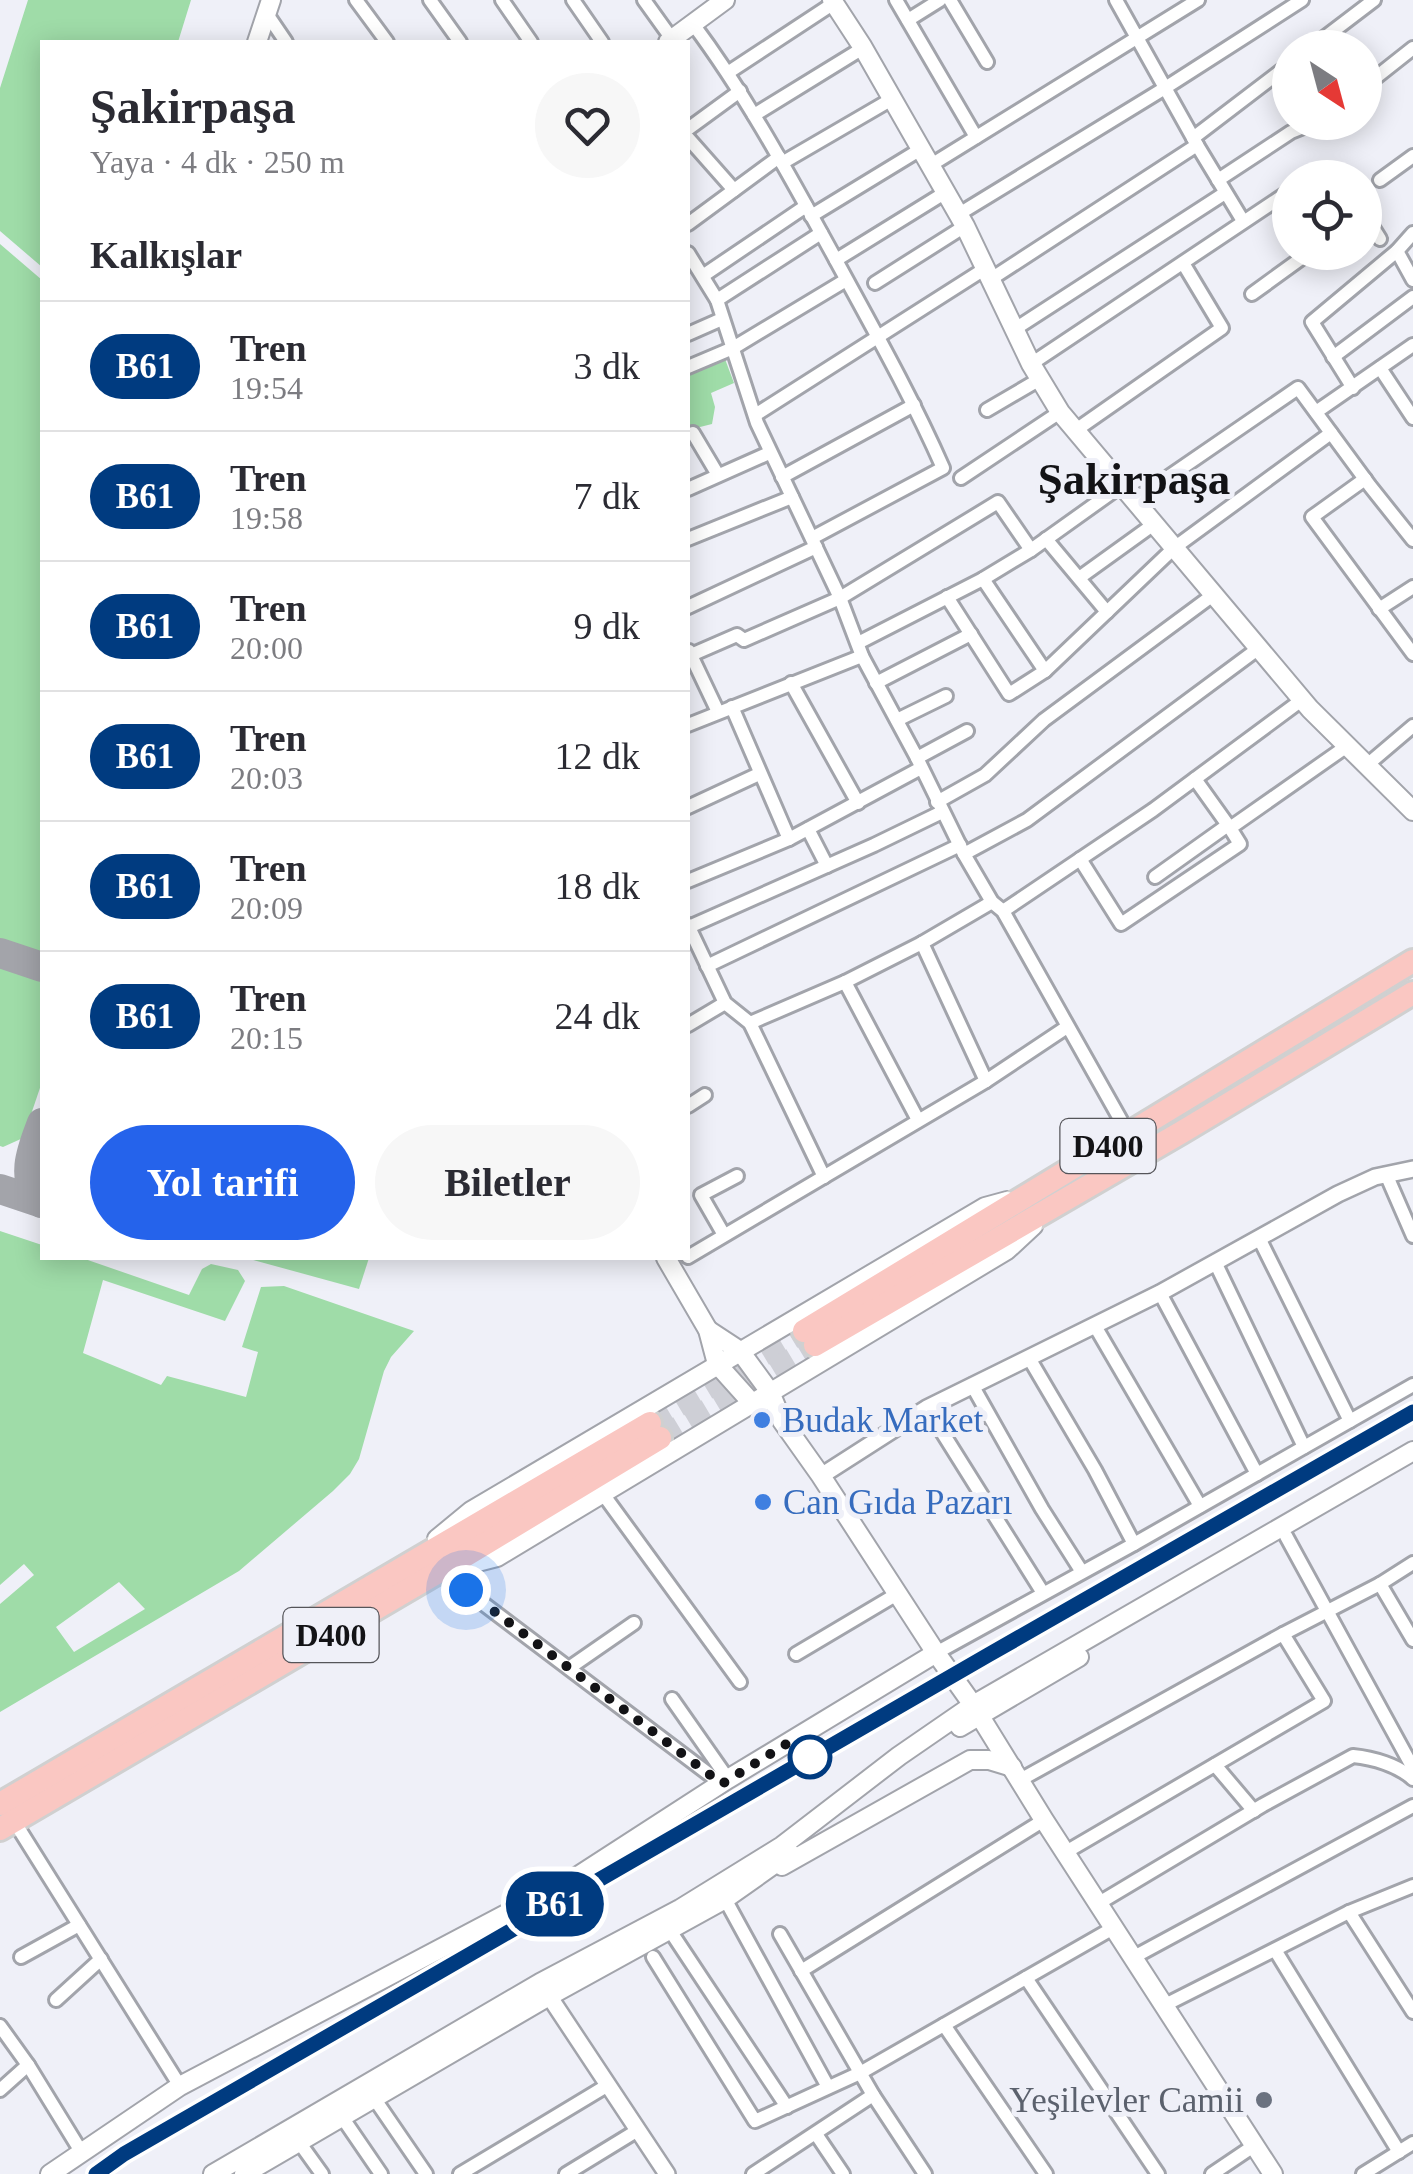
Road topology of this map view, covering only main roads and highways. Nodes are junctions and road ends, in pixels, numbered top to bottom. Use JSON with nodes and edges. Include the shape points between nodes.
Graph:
{"nodes":[{"id":1,"x":833,"y":2,"type":"edge"},
{"id":2,"x":714,"y":3,"type":"edge"},
{"id":3,"x":269,"y":7,"type":"edge"},
{"id":4,"x":259,"y":40,"type":"edge"},
{"id":5,"x":671,"y":40,"type":"edge"},
{"id":6,"x":1410,"y":802,"type":"edge"},
{"id":7,"x":1413,"y":961,"type":"edge"},
{"id":8,"x":1413,"y":994,"type":"edge"},
{"id":9,"x":1046,"y":1198,"type":"junction"},
{"id":10,"x":678,"y":1260,"type":"edge"},
{"id":11,"x":708,"y":1330,"type":"junction"},
{"id":12,"x":809,"y":1338,"type":"tunnel mouth"},
{"id":13,"x":740,"y":1351,"type":"junction"},
{"id":14,"x":717,"y":1364,"type":"junction"},
{"id":15,"x":770,"y":1392,"type":"junction"},
{"id":16,"x":752,"y":1403,"type":"junction"},
{"id":17,"x":782,"y":1421,"type":"junction"},
{"id":18,"x":1413,"y":1451,"type":"edge"},
{"id":19,"x":1413,"y":1462,"type":"edge"},
{"id":20,"x":440,"y":1571,"type":"junction"},
{"id":21,"x":392,"y":1576,"type":"junction"},
{"id":22,"x":936,"y":1653,"type":"junction"},
{"id":23,"x":976,"y":1710,"type":"junction"},
{"id":24,"x":1016,"y":1774,"type":"junction"},
{"id":25,"x":5,"y":1818,"type":"edge"},
{"id":26,"x":747,"y":1886,"type":"junction"},
{"id":27,"x":252,"y":2172,"type":"edge"},
{"id":28,"x":50,"y":2174,"type":"edge"},
{"id":29,"x":213,"y":2174,"type":"edge"},
{"id":30,"x":1274,"y":2174,"type":"edge"}],
"edges":[{"from":1,"to":6,"type":"main road","via":[[962,220],[1060,412],[1302,700]]},
{"from":2,"to":5,"type":"main road"},
{"from":3,"to":4,"type":"main road"},
{"from":7,"to":9,"type":"highway","number":"D400","via":[[1128,1133]]},
{"from":8,"to":9,"type":"highway","number":"D400"},
{"from":9,"to":12,"type":"highway","number":"D400"},
{"from":9,"to":13,"type":"main road","via":[[985,1207]]},
{"from":9,"to":15,"type":"main road","via":[[1008,1250]]},
{"from":10,"to":11,"type":"main road"},
{"from":11,"to":13,"type":"main road"},
{"from":11,"to":14,"type":"main road"},
{"from":13,"to":14,"type":"main road"},
{"from":13,"to":15,"type":"main road"},
{"from":14,"to":16,"type":"main road"},
{"from":14,"to":21,"type":"main road","via":[[470,1511]]},
{"from":15,"to":16,"type":"main road"},
{"from":15,"to":17,"type":"main road"},
{"from":16,"to":17,"type":"main road"},
{"from":16,"to":20,"type":"main road","via":[[496,1557]]},
{"from":17,"to":22,"type":"main road"},
{"from":18,"to":23,"type":"main road"},
{"from":19,"to":23,"type":"main road"},
{"from":20,"to":21,"type":"highway","number":"D400","via":[[655,1431]]},
{"from":20,"to":25,"type":"highway","number":"D400"},
{"from":21,"to":25,"type":"highway","number":"D400"},
{"from":22,"to":23,"type":"main road"},
{"from":22,"to":28,"type":"main road","via":[[578,1876],[180,2086]]},
{"from":23,"to":24,"type":"main road"},
{"from":23,"to":26,"type":"main road"},
{"from":23,"to":29,"type":"main road","via":[[680,1909]]},
{"from":24,"to":26,"type":"main road","via":[[988,1760],[970,1760]]},
{"from":24,"to":30,"type":"main road"},
{"from":26,"to":27,"type":"main road"}]}
